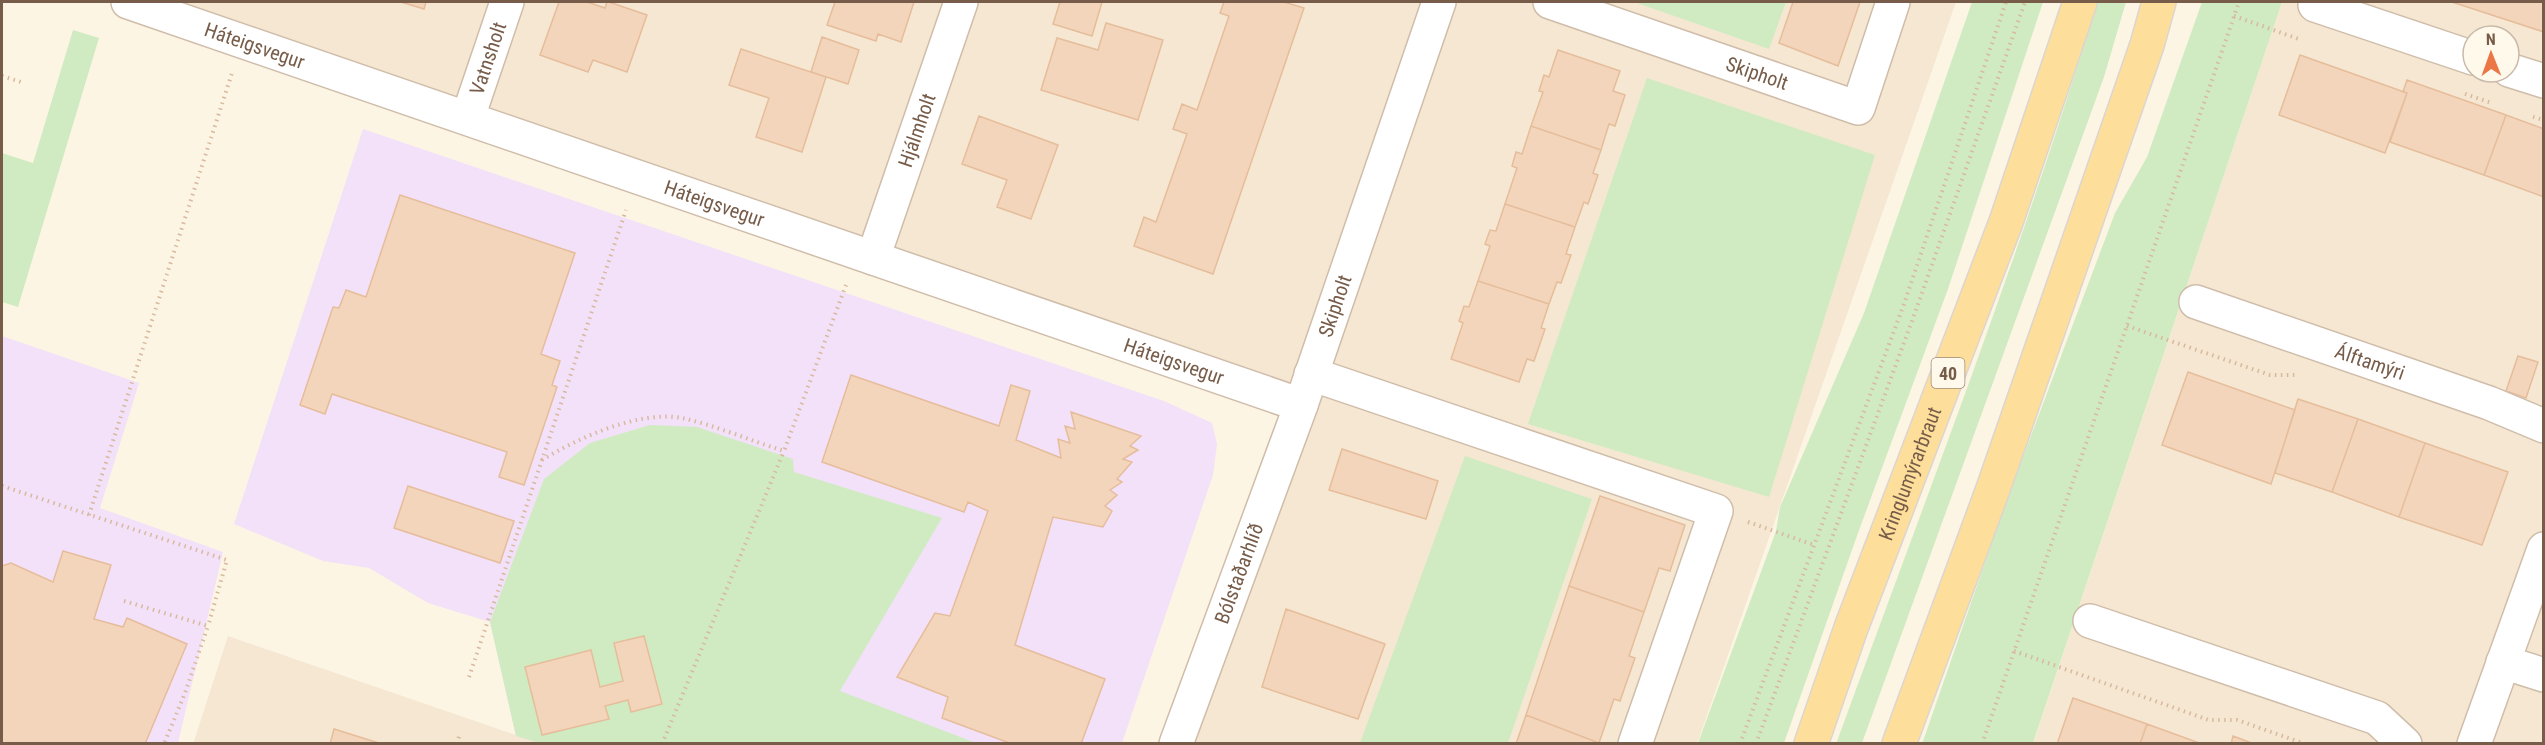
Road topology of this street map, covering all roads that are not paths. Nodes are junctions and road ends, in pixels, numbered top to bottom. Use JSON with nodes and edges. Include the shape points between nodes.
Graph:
{"nodes":[{"id":1,"x":128,"y":2,"type":"edge"},
{"id":2,"x":507,"y":2,"type":"edge"},
{"id":3,"x":961,"y":2,"type":"edge"},
{"id":4,"x":1439,"y":2,"type":"edge"},
{"id":5,"x":1550,"y":2,"type":"edge"},
{"id":6,"x":1893,"y":2,"type":"edge"},
{"id":7,"x":2080,"y":2,"type":"edge"},
{"id":8,"x":2159,"y":2,"type":"edge"},
{"id":9,"x":2167,"y":2,"type":"edge"},
{"id":10,"x":2315,"y":5,"type":"dead end"},
{"id":11,"x":2147,"y":45,"type":"junction"},
{"id":12,"x":2461,"y":54,"type":"edge"},
{"id":13,"x":2521,"y":74,"type":"edge"},
{"id":14,"x":2544,"y":81,"type":"edge"},
{"id":15,"x":468,"y":117,"type":"junction"},
{"id":16,"x":866,"y":255,"type":"junction"},
{"id":17,"x":2196,"y":302,"type":"dead end"},
{"id":18,"x":1311,"y":374,"type":"junction"},
{"id":19,"x":1301,"y":405,"type":"junction"},
{"id":20,"x":2544,"y":426,"type":"edge"},
{"id":21,"x":2544,"y":549,"type":"edge"},
{"id":22,"x":2090,"y":621,"type":"dead end"},
{"id":23,"x":2503,"y":662,"type":"junction"},
{"id":24,"x":2544,"y":675,"type":"edge"},
{"id":25,"x":1176,"y":744,"type":"edge"},
{"id":26,"x":1635,"y":744,"type":"edge"},
{"id":27,"x":1812,"y":744,"type":"edge"},
{"id":28,"x":1899,"y":744,"type":"edge"},
{"id":29,"x":2405,"y":744,"type":"edge"},
{"id":30,"x":2474,"y":744,"type":"edge"}],
"edges":[{"from":1,"to":15,"type":"street","name":"Háteigsvegur"},
{"from":2,"to":15,"type":"street","name":"Vatnsholt"},
{"from":3,"to":16,"type":"street","name":"Hjálmholt"},
{"from":4,"to":18,"type":"street","name":"Skipholt"},
{"from":5,"to":6,"type":"street","name":"Skipholt","via":[[1858,108]]},
{"from":7,"to":27,"type":"main road","name":"Kringlumýrarbraut","number":"40","via":[[2006,222],[1851,628]]},
{"from":8,"to":11,"type":"main road"},
{"from":9,"to":11,"type":"main road"},
{"from":10,"to":12,"type":"street"},
{"from":11,"to":28,"type":"main road","via":[[1993,489]]},
{"from":13,"to":14,"type":"street"},
{"from":15,"to":16,"type":"street","name":"Háteigsvegur"},
{"from":16,"to":19,"type":"street","name":"Háteigsvegur"},
{"from":17,"to":20,"type":"street","name":"Álftamýri","via":[[2489,403]]},
{"from":18,"to":19,"type":"street","name":"Skipholt"},
{"from":18,"to":26,"type":"street","via":[[1716,511]]},
{"from":19,"to":25,"type":"street","name":"Bólstaðarhlíð"},
{"from":21,"to":23,"type":"street"},
{"from":22,"to":29,"type":"street","via":[[2377,718]]},
{"from":23,"to":24,"type":"street"},
{"from":23,"to":30,"type":"street"}]}
